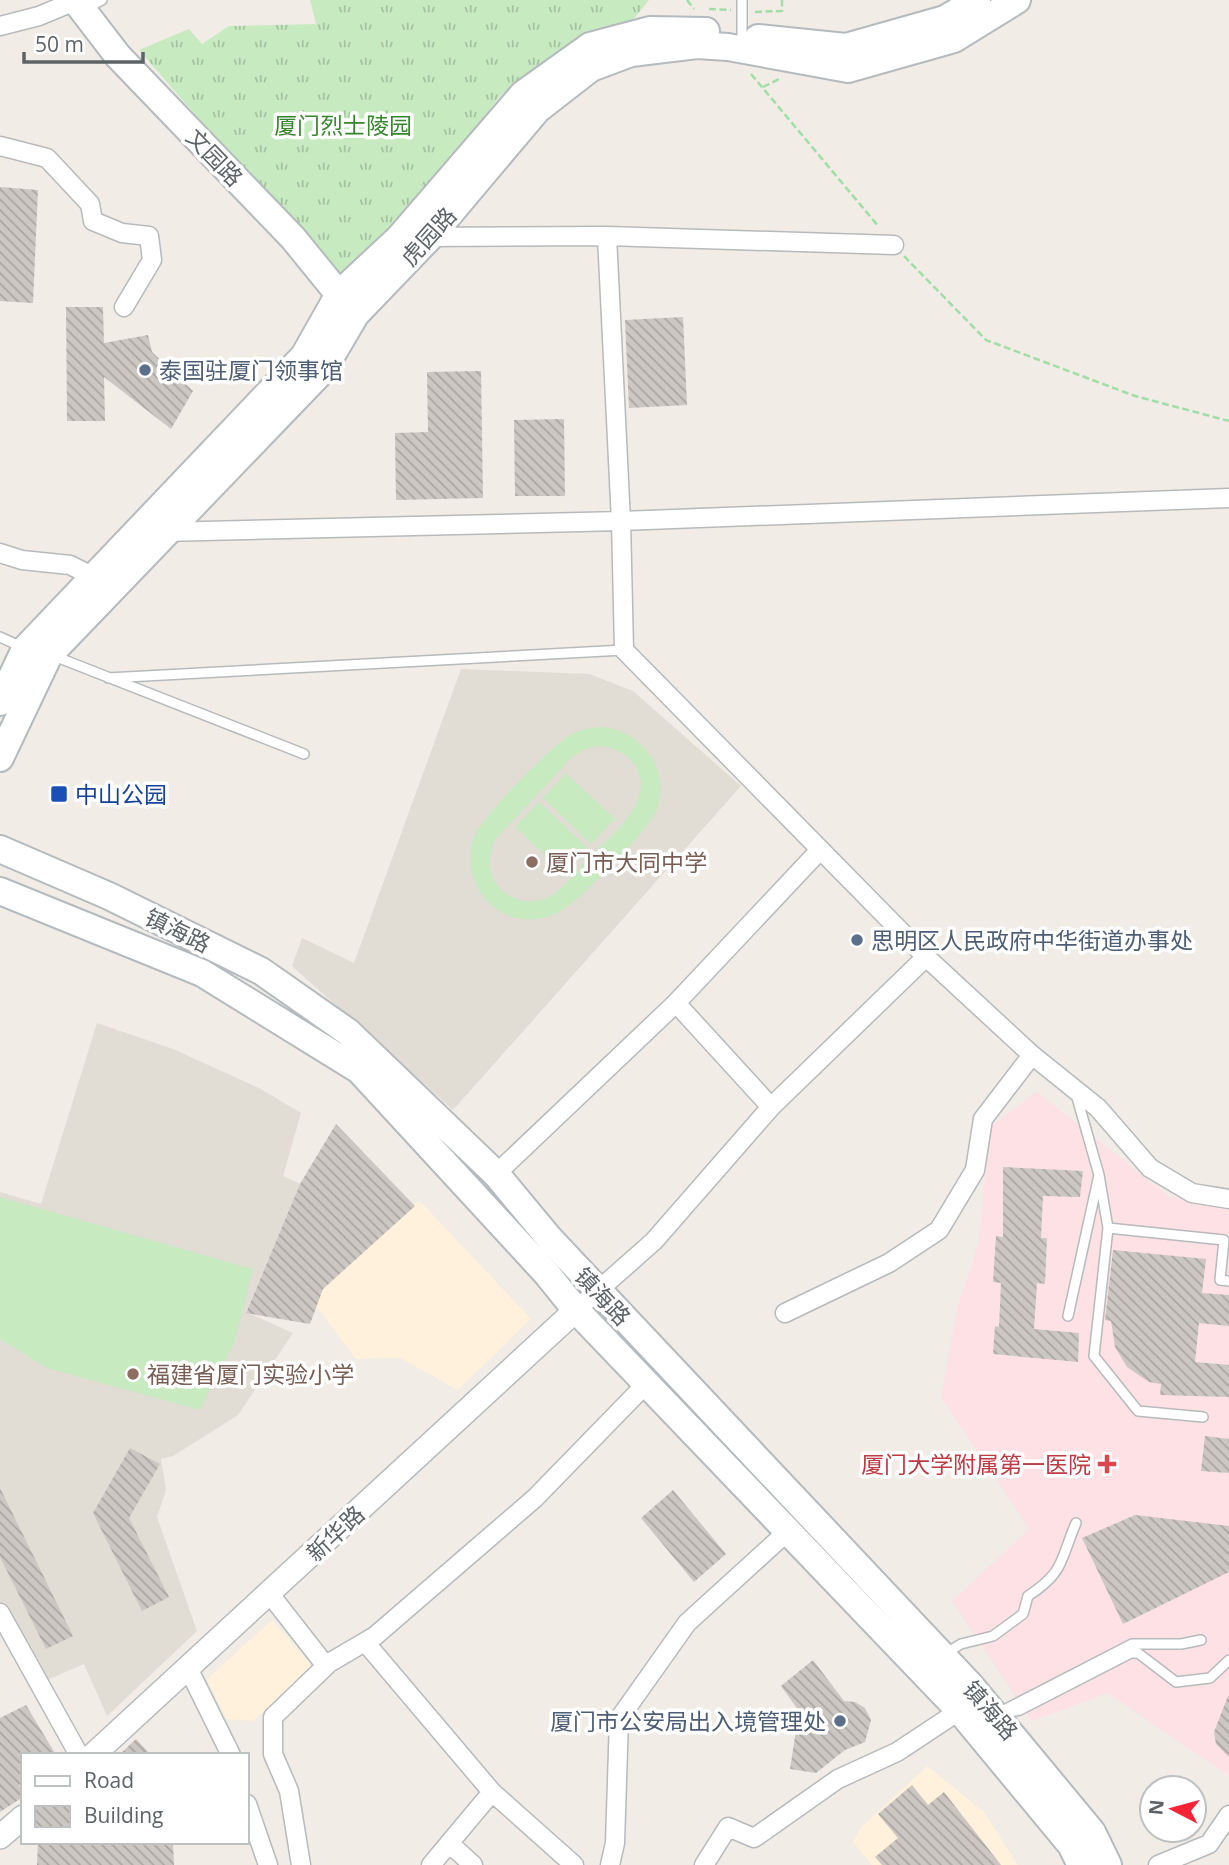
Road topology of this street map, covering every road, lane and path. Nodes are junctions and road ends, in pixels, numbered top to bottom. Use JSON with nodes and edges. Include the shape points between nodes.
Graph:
{"nodes":[{"id":1,"x":742,"y":0,"type":"edge"},
{"id":2,"x":782,"y":0,"type":"edge"},
{"id":3,"x":977,"y":0,"type":"edge"},
{"id":4,"x":1017,"y":0,"type":"edge"},
{"id":5,"x":84,"y":3,"type":"edge"},
{"id":6,"x":765,"y":12,"type":"dead end"},
{"id":7,"x":0,"y":26,"type":"edge"},
{"id":8,"x":735,"y":42,"type":"junction"},
{"id":9,"x":782,"y":77,"type":"dead end"},
{"id":10,"x":762,"y":88,"type":"junction"},
{"id":11,"x":0,"y":146,"type":"edge"},
{"id":12,"x":607,"y":236,"type":"junction"},
{"id":13,"x":399,"y":237,"type":"junction"},
{"id":14,"x":430,"y":237,"type":"junction"},
{"id":15,"x":894,"y":245,"type":"junction"},
{"id":16,"x":339,"y":294,"type":"junction"},
{"id":17,"x":124,"y":307,"type":"dead end"},
{"id":18,"x":356,"y":314,"type":"junction"},
{"id":19,"x":1229,"y":421,"type":"edge"},
{"id":20,"x":1229,"y":498,"type":"edge"},
{"id":21,"x":621,"y":521,"type":"junction"},
{"id":22,"x":164,"y":532,"type":"junction"},
{"id":23,"x":133,"y":533,"type":"junction"},
{"id":24,"x":0,"y":553,"type":"edge"},
{"id":25,"x":94,"y":577,"type":"junction"},
{"id":26,"x":0,"y":637,"type":"edge"},
{"id":27,"x":624,"y":650,"type":"junction"},
{"id":28,"x":37,"y":652,"type":"junction"},
{"id":29,"x":108,"y":678,"type":"junction"},
{"id":30,"x":0,"y":702,"type":"edge"},
{"id":31,"x":304,"y":754,"type":"dead end"},
{"id":32,"x":0,"y":758,"type":"edge"},
{"id":33,"x":0,"y":849,"type":"edge"},
{"id":34,"x":820,"y":850,"type":"junction"},
{"id":35,"x":0,"y":891,"type":"edge"},
{"id":36,"x":926,"y":957,"type":"junction"},
{"id":37,"x":676,"y":1003,"type":"junction"},
{"id":38,"x":1032,"y":1055,"type":"junction"},
{"id":39,"x":1074,"y":1090,"type":"junction"},
{"id":40,"x":771,"y":1107,"type":"junction"},
{"id":41,"x":496,"y":1174,"type":"junction"},
{"id":42,"x":1100,"y":1175,"type":"junction"},
{"id":43,"x":1229,"y":1199,"type":"edge"},
{"id":44,"x":1108,"y":1228,"type":"junction"},
{"id":45,"x":1229,"y":1280,"type":"edge"},
{"id":46,"x":597,"y":1289,"type":"junction"},
{"id":47,"x":576,"y":1310,"type":"junction"},
{"id":48,"x":785,"y":1312,"type":"dead end"},
{"id":49,"x":1068,"y":1316,"type":"dead end"},
{"id":50,"x":646,"y":1384,"type":"junction"},
{"id":51,"x":1203,"y":1417,"type":"dead end"},
{"id":52,"x":1076,"y":1522,"type":"dead end"},
{"id":53,"x":788,"y":1531,"type":"junction"},
{"id":54,"x":270,"y":1593,"type":"junction"},
{"id":55,"x":0,"y":1613,"type":"edge"},
{"id":56,"x":1201,"y":1640,"type":"dead end"},
{"id":57,"x":365,"y":1642,"type":"junction"},
{"id":58,"x":1229,"y":1660,"type":"edge"},
{"id":59,"x":932,"y":1663,"type":"junction"},
{"id":60,"x":326,"y":1666,"type":"junction"},
{"id":61,"x":188,"y":1668,"type":"junction"},
{"id":62,"x":977,"y":1712,"type":"junction"},
{"id":63,"x":78,"y":1753,"type":"edge"},
{"id":64,"x":95,"y":1753,"type":"edge"},
{"id":65,"x":230,"y":1753,"type":"edge"},
{"id":66,"x":492,"y":1792,"type":"junction"},
{"id":67,"x":248,"y":1807,"type":"edge"},
{"id":68,"x":1229,"y":1815,"type":"edge"},
{"id":69,"x":21,"y":1819,"type":"edge"},
{"id":70,"x":0,"y":1837,"type":"edge"},
{"id":71,"x":449,"y":1843,"type":"junction"},
{"id":72,"x":268,"y":1865,"type":"edge"},
{"id":73,"x":301,"y":1865,"type":"edge"},
{"id":74,"x":431,"y":1865,"type":"edge"},
{"id":75,"x":473,"y":1865,"type":"edge"},
{"id":76,"x":574,"y":1865,"type":"edge"},
{"id":77,"x":610,"y":1865,"type":"edge"},
{"id":78,"x":704,"y":1865,"type":"edge"},
{"id":79,"x":1081,"y":1865,"type":"edge"},
{"id":80,"x":1108,"y":1865,"type":"edge"},
{"id":81,"x":1158,"y":1865,"type":"edge"}],
"edges":[{"from":1,"to":8,"type":"lane"},
{"from":2,"to":6,"type":"path","via":[[782,11]]},
{"from":3,"to":8,"type":"main road","name":"虎园路","via":[[945,19],[846,47]]},
{"from":4,"to":8,"type":"main road","name":"虎园路","via":[[954,39],[848,69]]},
{"from":5,"to":7,"type":"street"},
{"from":5,"to":16,"type":"main road","name":"文园路","via":[[118,56],[293,238]]},
{"from":8,"to":10,"type":"path"},
{"from":8,"to":13,"type":"main road","name":"虎园路","via":[[710,31],[650,30],[590,46],[523,94]]},
{"from":8,"to":14,"type":"main road","name":"虎园路","via":[[631,53],[591,68],[537,110]]},
{"from":9,"to":10,"type":"path"},
{"from":10,"to":15,"type":"path"},
{"from":11,"to":17,"type":"street","via":[[47,158],[90,204],[93,221],[122,233],[149,236],[152,260]]},
{"from":12,"to":14,"type":"street"},
{"from":12,"to":15,"type":"street"},
{"from":12,"to":21,"type":"street"},
{"from":13,"to":14,"type":"street"},
{"from":13,"to":16,"type":"main road","name":"虎园路"},
{"from":14,"to":18,"type":"main road","name":"虎园路"},
{"from":15,"to":19,"type":"path","via":[[986,340],[1135,396]]},
{"from":16,"to":18,"type":"main road","name":"文园路"},
{"from":16,"to":23,"type":"main road","name":"虎园路","via":[[304,356]]},
{"from":18,"to":22,"type":"main road","name":"虎园路","via":[[323,370]]},
{"from":20,"to":21,"type":"street"},
{"from":21,"to":22,"type":"street"},
{"from":21,"to":27,"type":"street"},
{"from":22,"to":23,"type":"street"},
{"from":22,"to":28,"type":"main road","name":"虎园路"},
{"from":23,"to":25,"type":"main road","name":"虎园路"},
{"from":24,"to":25,"type":"street","via":[[22,561],[70,565]]},
{"from":25,"to":28,"type":"main road","name":"虎园路"},
{"from":26,"to":28,"type":"lane"},
{"from":27,"to":29,"type":"lane"},
{"from":27,"to":34,"type":"street"},
{"from":28,"to":29,"type":"lane"},
{"from":28,"to":30,"type":"main road","name":"虎园路"},
{"from":28,"to":32,"type":"main road","name":"虎园路"},
{"from":29,"to":31,"type":"lane"},
{"from":33,"to":41,"type":"main road","name":"镇海路","via":[[109,896],[261,971],[348,1032]]},
{"from":34,"to":36,"type":"street"},
{"from":34,"to":37,"type":"street"},
{"from":35,"to":47,"type":"main road","name":"镇海路","via":[[202,974],[359,1070]]},
{"from":36,"to":38,"type":"street"},
{"from":36,"to":40,"type":"street"},
{"from":37,"to":40,"type":"street"},
{"from":37,"to":41,"type":"street"},
{"from":38,"to":39,"type":"street"},
{"from":38,"to":48,"type":"street","via":[[983,1119],[975,1170],[939,1230],[888,1263]]},
{"from":39,"to":42,"type":"lane"},
{"from":39,"to":43,"type":"street","via":[[1098,1108],[1150,1168],[1192,1194]]},
{"from":40,"to":46,"type":"street","via":[[654,1241]]},
{"from":41,"to":46,"type":"main road","name":"镇海路"},
{"from":42,"to":44,"type":"lane"},
{"from":42,"to":49,"type":"lane"},
{"from":44,"to":45,"type":"lane","via":[[1224,1240],[1220,1280]]},
{"from":44,"to":51,"type":"lane","via":[[1094,1356],[1138,1411]]},
{"from":46,"to":47,"type":"street"},
{"from":46,"to":59,"type":"main road","name":"镇海路"},
{"from":47,"to":50,"type":"main road","name":"镇海路"},
{"from":47,"to":54,"type":"street","name":"新华路"},
{"from":50,"to":53,"type":"main road","name":"镇海路"},
{"from":50,"to":57,"type":"street","via":[[535,1498]]},
{"from":52,"to":59,"type":"lane","via":[[1064,1560],[1050,1582],[1028,1596],[1023,1614],[993,1636],[961,1644]]},
{"from":53,"to":59,"type":"main road","name":"镇海路"},
{"from":53,"to":77,"type":"street","via":[[687,1623],[619,1718],[615,1843]]},
{"from":54,"to":60,"type":"street"},
{"from":54,"to":61,"type":"street","name":"新华路"},
{"from":55,"to":63,"type":"street"},
{"from":56,"to":62,"type":"lane","via":[[1132,1644]]},
{"from":57,"to":60,"type":"street"},
{"from":57,"to":66,"type":"street"},
{"from":58,"to":62,"type":"lane","via":[[1210,1678],[1176,1682],[1138,1653],[1131,1653],[1020,1710]]},
{"from":59,"to":62,"type":"main road","name":"镇海路"},
{"from":60,"to":73,"type":"street","via":[[273,1717],[273,1754],[289,1791]]},
{"from":61,"to":64,"type":"street","name":"新华路"},
{"from":61,"to":65,"type":"street"},
{"from":62,"to":78,"type":"street","via":[[838,1779],[754,1838],[728,1827]]},
{"from":62,"to":79,"type":"main road","name":"镇海路"},
{"from":62,"to":80,"type":"main road","name":"镇海路","via":[[1092,1832]]},
{"from":66,"to":71,"type":"street"},
{"from":66,"to":76,"type":"street"},
{"from":67,"to":72,"type":"street"},
{"from":68,"to":81,"type":"street","via":[[1209,1844]]},
{"from":69,"to":70,"type":"street"},
{"from":71,"to":74,"type":"street"},
{"from":71,"to":75,"type":"street"}]}
